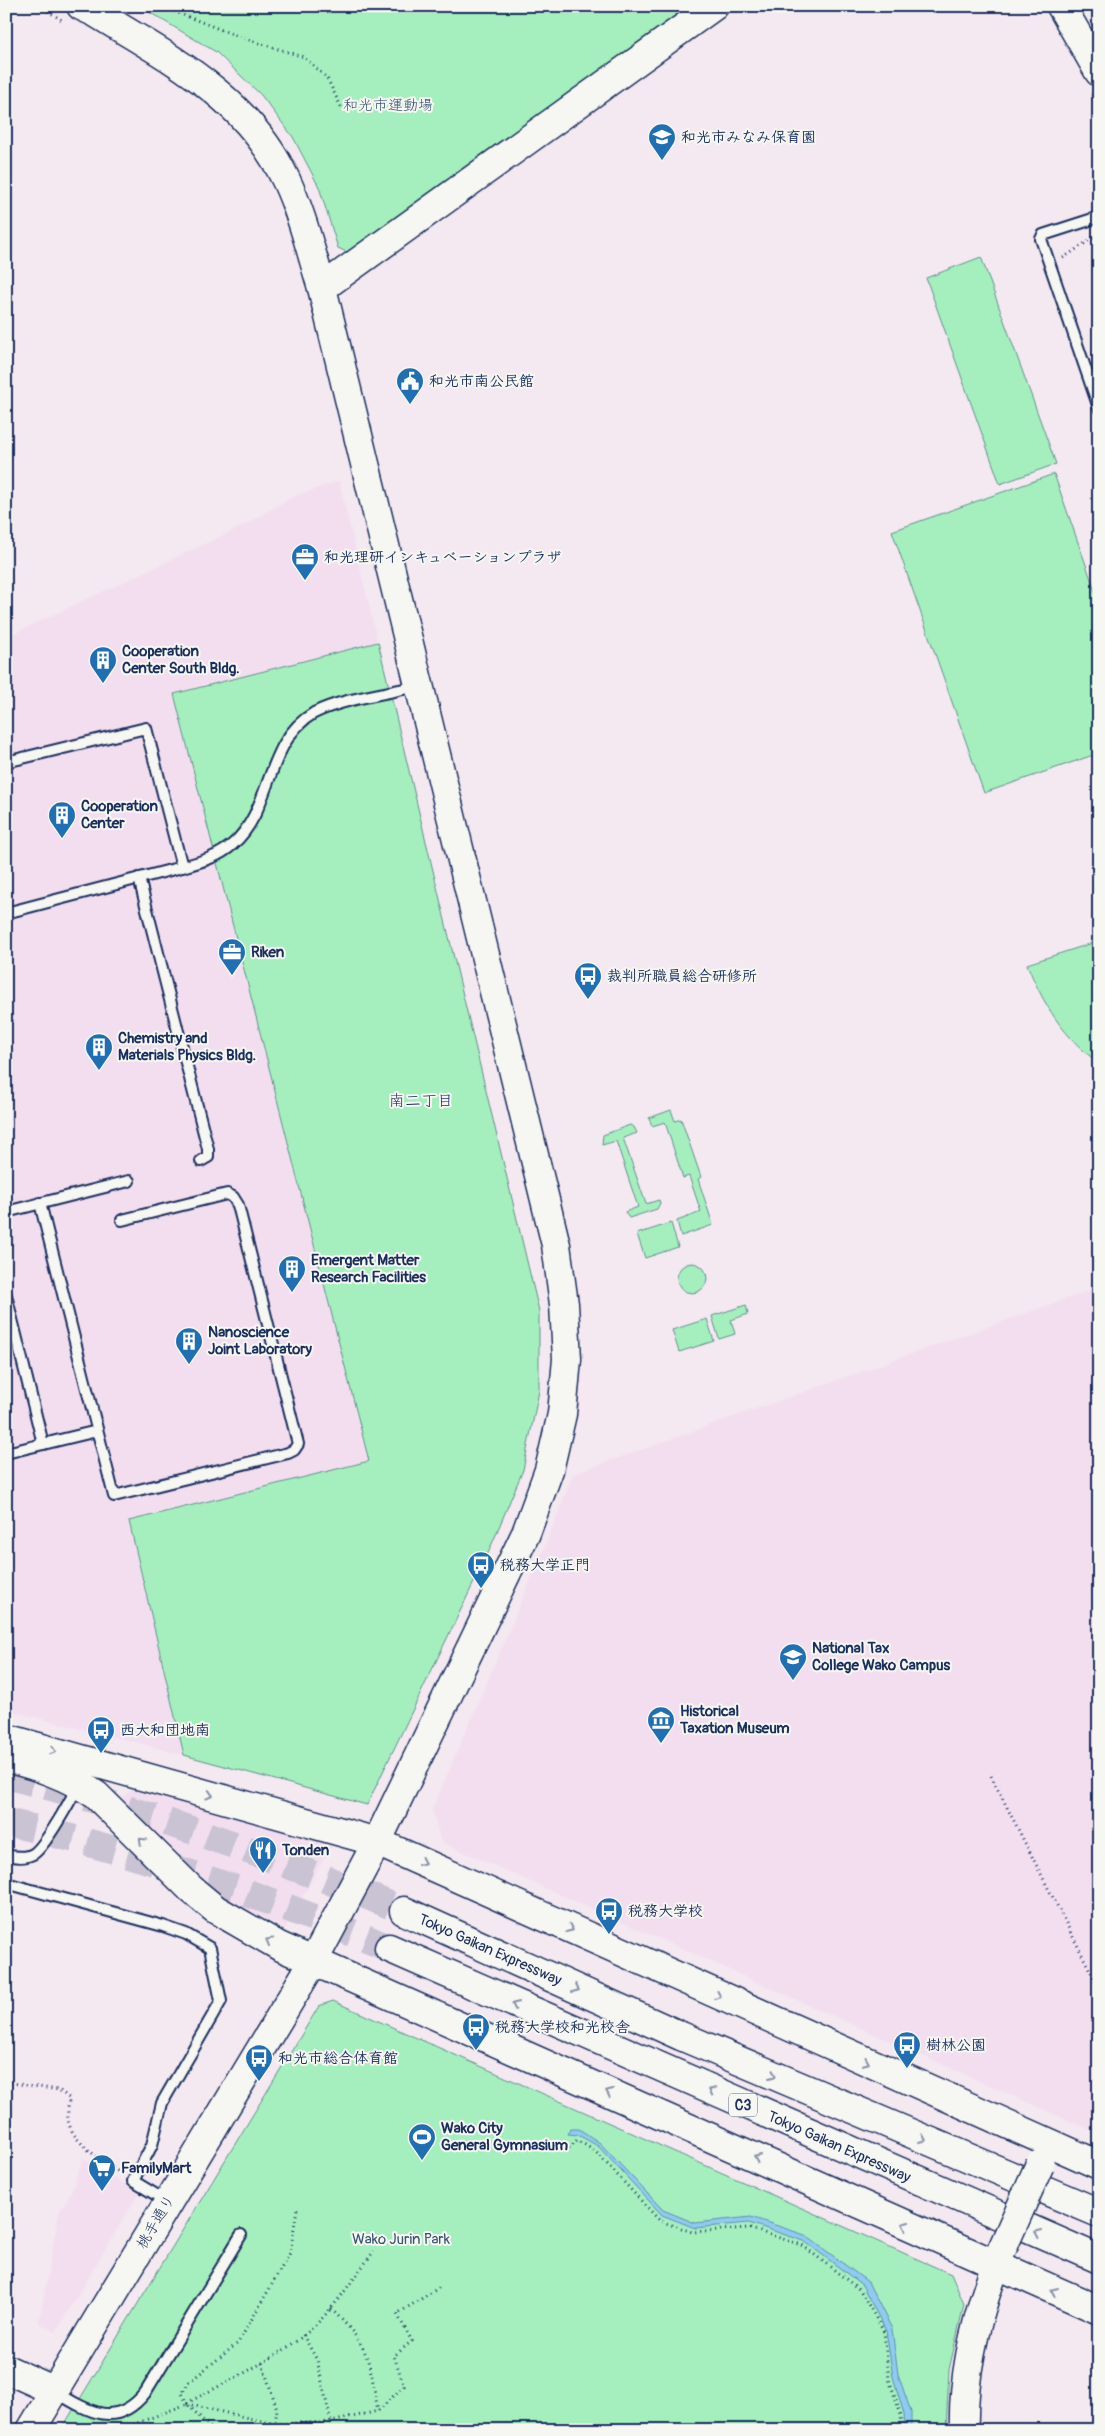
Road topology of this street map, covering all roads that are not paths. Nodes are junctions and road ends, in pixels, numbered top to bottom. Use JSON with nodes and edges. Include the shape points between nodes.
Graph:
{"nodes":[{"id":1,"x":714,"y":6,"type":"edge"},
{"id":2,"x":1061,"y":6,"type":"edge"},
{"id":3,"x":72,"y":13,"type":"edge"},
{"id":4,"x":1099,"y":72,"type":"edge"},
{"id":5,"x":1099,"y":217,"type":"edge"},
{"id":6,"x":322,"y":288,"type":"junction"},
{"id":7,"x":1099,"y":408,"type":"edge"},
{"id":8,"x":419,"y":686,"type":"junction"},
{"id":9,"x":6,"y":762,"type":"edge"},
{"id":10,"x":182,"y":867,"type":"junction"},
{"id":11,"x":139,"y":878,"type":"junction"},
{"id":12,"x":6,"y":913,"type":"edge"},
{"id":13,"x":201,"y":1161,"type":"dead end"},
{"id":14,"x":129,"y":1181,"type":"dead end"},
{"id":15,"x":40,"y":1203,"type":"junction"},
{"id":16,"x":6,"y":1212,"type":"edge"},
{"id":17,"x":122,"y":1220,"type":"dead end"},
{"id":18,"x":6,"y":1295,"type":"edge"},
{"id":19,"x":97,"y":1432,"type":"junction"},
{"id":20,"x":43,"y":1444,"type":"junction"},
{"id":21,"x":6,"y":1453,"type":"edge"},
{"id":22,"x":10,"y":1725,"type":"edge"},
{"id":23,"x":6,"y":1758,"type":"edge"},
{"id":24,"x":79,"y":1784,"type":"junction"},
{"id":25,"x":377,"y":1842,"type":"junction"},
{"id":26,"x":6,"y":1855,"type":"edge"},
{"id":27,"x":6,"y":1883,"type":"edge"},
{"id":28,"x":404,"y":1911,"type":"tunnel mouth"},
{"id":29,"x":388,"y":1948,"type":"tunnel mouth"},
{"id":30,"x":313,"y":1962,"type":"junction"},
{"id":31,"x":1044,"y":2154,"type":"junction"},
{"id":32,"x":1099,"y":2165,"type":"edge"},
{"id":33,"x":168,"y":2202,"type":"junction"},
{"id":34,"x":1099,"y":2213,"type":"edge"},
{"id":35,"x":241,"y":2235,"type":"dead end"},
{"id":36,"x":999,"y":2256,"type":"junction"},
{"id":37,"x":1099,"y":2259,"type":"edge"},
{"id":38,"x":1099,"y":2310,"type":"edge"},
{"id":39,"x":6,"y":2369,"type":"edge"},
{"id":40,"x":55,"y":2391,"type":"junction"},
{"id":41,"x":31,"y":2430,"type":"edge"},
{"id":42,"x":964,"y":2430,"type":"edge"}],
"edges":[{"from":1,"to":6,"type":"main road"},
{"from":2,"to":4,"type":"main road"},
{"from":3,"to":6,"type":"main road","name":"桃手通り","via":[[96,13],[179,63],[240,112],[286,180]]},
{"from":5,"to":7,"type":"lane","via":[[1044,235],[1042,243]]},
{"from":6,"to":8,"type":"main road","name":"桃手通り"},
{"from":8,"to":10,"type":"lane","via":[[335,705],[314,713],[284,742],[245,830],[234,844],[220,854]]},
{"from":8,"to":25,"type":"main road","name":"桃手通り","via":[[556,1245],[567,1359],[562,1414],[549,1470],[526,1534]]},
{"from":9,"to":10,"type":"lane","via":[[146,728]]},
{"from":10,"to":11,"type":"lane"},
{"from":11,"to":12,"type":"lane"},
{"from":11,"to":13,"type":"lane","via":[[208,1149],[208,1157]]},
{"from":14,"to":15,"type":"lane"},
{"from":15,"to":16,"type":"lane"},
{"from":15,"to":19,"type":"lane"},
{"from":17,"to":19,"type":"lane","via":[[227,1194],[233,1197],[238,1205],[298,1444],[288,1453],[114,1496]]},
{"from":18,"to":20,"type":"lane"},
{"from":19,"to":20,"type":"lane"},
{"from":20,"to":21,"type":"lane"},
{"from":22,"to":25,"type":"main road","one_way":true},
{"from":23,"to":24,"type":"main road","via":[[56,1773]]},
{"from":24,"to":26,"type":"lane","via":[[35,1853]]},
{"from":30,"to":24,"type":"main road","one_way":true,"via":[[215,1909],[96,1795]]},
{"from":25,"to":30,"type":"main road","name":"桃手通り"},
{"from":25,"to":31,"type":"main road","one_way":true},
{"from":27,"to":33,"type":"lane","via":[[163,1926],[207,1944],[213,1954],[221,1992],[219,2008],[162,2103],[152,2145],[134,2182]]},
{"from":28,"to":34,"type":"main road","name":"Tokyo Gaikan Expressway","one_way":true,"via":[[681,2036]]},
{"from":37,"to":29,"type":"main road","name":"Tokyo Gaikan Expressway","number":"C3","one_way":true},
{"from":30,"to":33,"type":"main road","name":"桃手通り"},
{"from":36,"to":30,"type":"main road","one_way":true,"via":[[679,2123]]},
{"from":31,"to":32,"type":"main road"},
{"from":31,"to":36,"type":"main road","bridge":true},
{"from":33,"to":40,"type":"main road","name":"桃手通り"},
{"from":35,"to":40,"type":"lane","via":[[134,2406],[120,2413],[100,2415]]},
{"from":38,"to":36,"type":"main road","one_way":true},
{"from":36,"to":42,"type":"main road","via":[[966,2381]]},
{"from":39,"to":40,"type":"main road"},
{"from":40,"to":41,"type":"main road","name":"桃手通り"}]}
